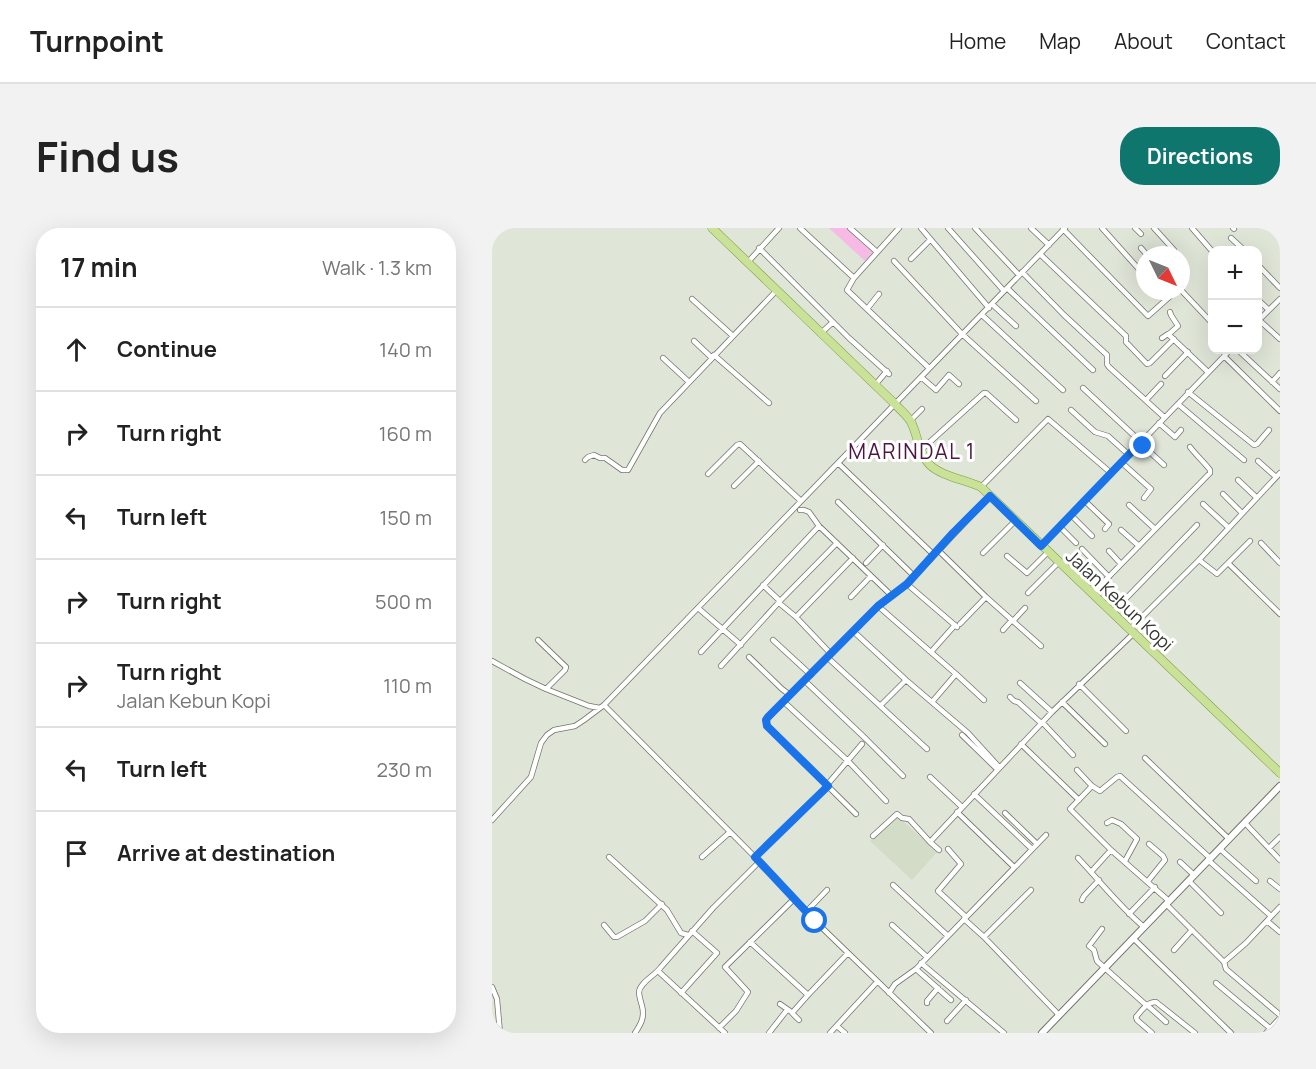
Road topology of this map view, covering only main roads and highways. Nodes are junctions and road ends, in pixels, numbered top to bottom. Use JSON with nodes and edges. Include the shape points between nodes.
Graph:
{"nodes":[{"id":1,"x":712,"y":228,"type":"edge"},
{"id":2,"x":1280,"y":773,"type":"edge"}],
"edges":[{"from":1,"to":2,"type":"main road","name":"Jalan Kebun Kopi","via":[[895,404],[910,421],[930,466],[981,487]]}]}
